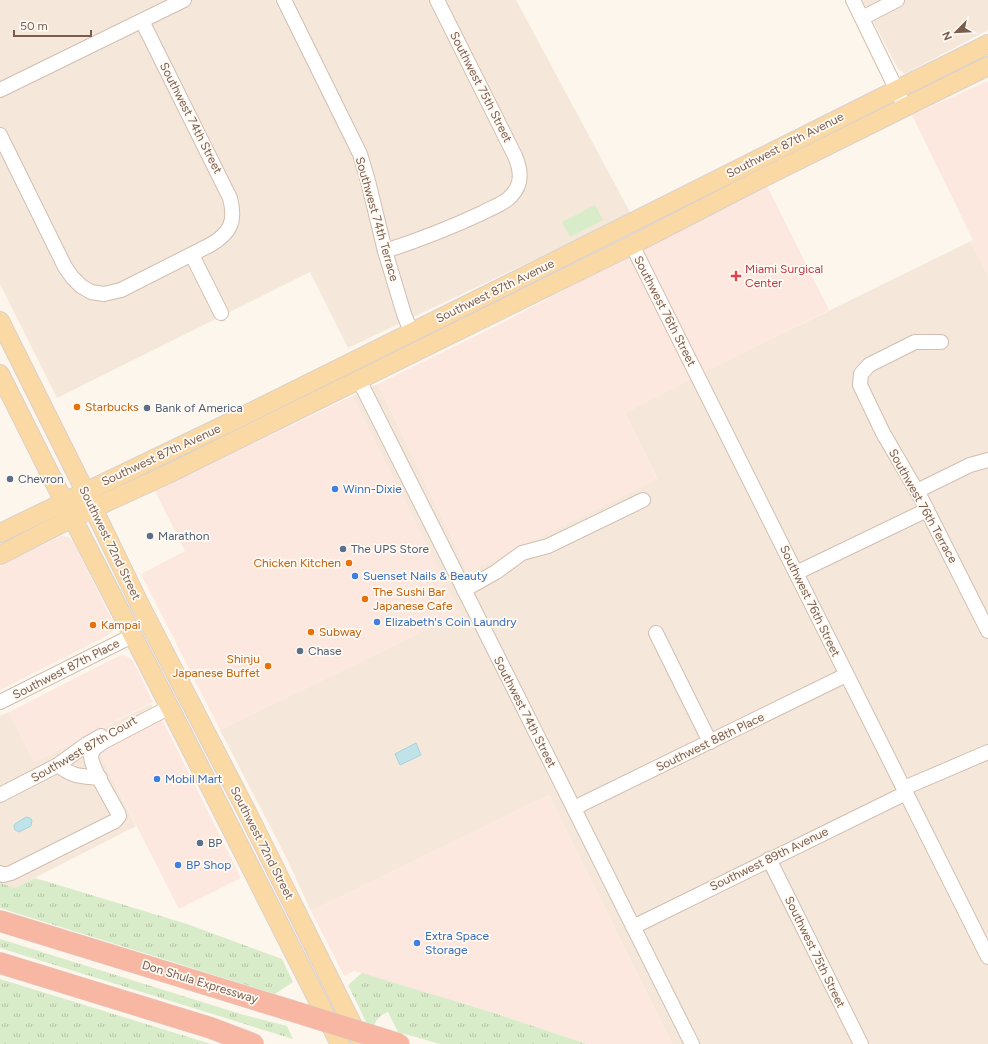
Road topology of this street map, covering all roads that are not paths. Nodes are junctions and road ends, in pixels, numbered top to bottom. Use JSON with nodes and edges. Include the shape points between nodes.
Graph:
{"nodes":[{"id":1,"x":184,"y":0,"type":"edge"},
{"id":2,"x":284,"y":0,"type":"edge"},
{"id":3,"x":437,"y":0,"type":"edge"},
{"id":4,"x":853,"y":0,"type":"edge"},
{"id":5,"x":897,"y":0,"type":"edge"},
{"id":6,"x":862,"y":18,"type":"junction"},
{"id":7,"x":142,"y":21,"type":"junction"},
{"id":8,"x":988,"y":44,"type":"edge"},
{"id":9,"x":988,"y":66,"type":"edge"},
{"id":10,"x":0,"y":90,"type":"edge"},
{"id":11,"x":896,"y":90,"type":"junction"},
{"id":12,"x":905,"y":107,"type":"junction"},
{"id":13,"x":0,"y":135,"type":"edge"},
{"id":14,"x":756,"y":159,"type":"junction"},
{"id":15,"x":764,"y":177,"type":"junction"},
{"id":16,"x":623,"y":228,"type":"junction"},
{"id":17,"x":632,"y":245,"type":"junction"},
{"id":18,"x":385,"y":251,"type":"junction"},
{"id":19,"x":192,"y":254,"type":"junction"},
{"id":20,"x":527,"y":275,"type":"junction"},
{"id":21,"x":517,"y":302,"type":"junction"},
{"id":22,"x":220,"y":313,"type":"dead end"},
{"id":23,"x":0,"y":321,"type":"edge"},
{"id":24,"x":411,"y":332,"type":"junction"},
{"id":25,"x":941,"y":342,"type":"dead end"},
{"id":26,"x":426,"y":347,"type":"junction"},
{"id":27,"x":0,"y":374,"type":"edge"},
{"id":28,"x":359,"y":380,"type":"junction"},
{"id":29,"x":239,"y":418,"type":"junction"},
{"id":30,"x":248,"y":435,"type":"junction"},
{"id":31,"x":988,"y":460,"type":"edge"},
{"id":32,"x":85,"y":491,"type":"junction"},
{"id":33,"x":917,"y":491,"type":"junction"},
{"id":34,"x":643,"y":500,"type":"dead end"},
{"id":35,"x":64,"y":501,"type":"junction"},
{"id":36,"x":93,"y":509,"type":"junction"},
{"id":37,"x":927,"y":510,"type":"junction"},
{"id":38,"x":72,"y":518,"type":"junction"},
{"id":39,"x":0,"y":533,"type":"edge"},
{"id":40,"x":0,"y":555,"type":"edge"},
{"id":41,"x":796,"y":573,"type":"junction"},
{"id":42,"x":464,"y":590,"type":"junction"},
{"id":43,"x":983,"y":608,"type":"edge"},
{"id":44,"x":988,"y":631,"type":"edge"},
{"id":45,"x":656,"y":633,"type":"dead end"},
{"id":46,"x":132,"y":636,"type":"junction"},
{"id":47,"x":168,"y":661,"type":"junction"},
{"id":48,"x":150,"y":670,"type":"junction"},
{"id":49,"x":846,"y":675,"type":"junction"},
{"id":50,"x":0,"y":702,"type":"edge"},
{"id":51,"x":169,"y":705,"type":"junction"},
{"id":52,"x":710,"y":742,"type":"junction"},
{"id":53,"x":988,"y":752,"type":"edge"},
{"id":54,"x":221,"y":762,"type":"junction"},
{"id":55,"x":58,"y":765,"type":"junction"},
{"id":56,"x":202,"y":772,"type":"junction"},
{"id":57,"x":100,"y":778,"type":"junction"},
{"id":58,"x":905,"y":790,"type":"junction"},
{"id":59,"x":0,"y":795,"type":"edge"},
{"id":60,"x":574,"y":808,"type":"junction"},
{"id":61,"x":769,"y":859,"type":"junction"},
{"id":62,"x":0,"y":873,"type":"edge"},
{"id":63,"x":296,"y":910,"type":"junction"},
{"id":64,"x":277,"y":918,"type":"junction"},
{"id":65,"x":0,"y":921,"type":"edge"},
{"id":66,"x":633,"y":927,"type":"junction"},
{"id":67,"x":983,"y":933,"type":"edge"},
{"id":68,"x":988,"y":957,"type":"edge"},
{"id":69,"x":0,"y":963,"type":"edge"},
{"id":70,"x":253,"y":1044,"type":"edge"},
{"id":71,"x":340,"y":1044,"type":"edge"},
{"id":72,"x":362,"y":1044,"type":"edge"},
{"id":73,"x":399,"y":1044,"type":"edge"},
{"id":74,"x":692,"y":1044,"type":"edge"},
{"id":75,"x":861,"y":1044,"type":"edge"}],
"edges":[{"from":1,"to":7,"type":"street"},
{"from":2,"to":18,"type":"street","name":"Southwest 74th Terrace","via":[[360,154]]},
{"from":3,"to":18,"type":"street","name":"Southwest 75th Street","via":[[515,156],[521,175],[514,192],[507,200],[438,233]]},
{"from":4,"to":6,"type":"street"},
{"from":5,"to":6,"type":"street"},
{"from":6,"to":11,"type":"street"},
{"from":7,"to":10,"type":"street"},
{"from":7,"to":19,"type":"street","name":"Southwest 74th Street","via":[[232,205],[229,228],[221,238]]},
{"from":8,"to":11,"type":"main road","name":"Southwest 87th Avenue"},
{"from":9,"to":12,"type":"main road","name":"Southwest 87th Avenue"},
{"from":11,"to":12,"type":"street"},
{"from":11,"to":14,"type":"main road","name":"Southwest 87th Avenue"},
{"from":12,"to":15,"type":"main road","name":"Southwest 87th Avenue"},
{"from":13,"to":19,"type":"street","via":[[65,267],[76,282],[91,292],[116,292]]},
{"from":14,"to":15,"type":"main road"},
{"from":14,"to":16,"type":"main road","name":"Southwest 87th Avenue"},
{"from":15,"to":17,"type":"main road","name":"Southwest 87th Avenue"},
{"from":16,"to":17,"type":"main road"},
{"from":16,"to":20,"type":"main road","name":"Southwest 87th Avenue"},
{"from":17,"to":21,"type":"main road","name":"Southwest 87th Avenue"},
{"from":17,"to":41,"type":"street","name":"Southwest 76th Street"},
{"from":18,"to":24,"type":"street","name":"Southwest 74th Terrace"},
{"from":19,"to":22,"type":"street"},
{"from":20,"to":21,"type":"main road","via":[[517,295]]},
{"from":20,"to":24,"type":"main road","name":"Southwest 87th Avenue"},
{"from":21,"to":26,"type":"main road","name":"Southwest 87th Avenue"},
{"from":23,"to":32,"type":"main road","name":"Southwest 72nd Street"},
{"from":24,"to":26,"type":"main road"},
{"from":24,"to":29,"type":"main road","name":"Southwest 87th Avenue"},
{"from":25,"to":33,"type":"street","name":"Southwest 76th Terrace","via":[[915,342],[868,365],[859,381],[883,433]]},
{"from":26,"to":28,"type":"main road","name":"Southwest 87th Avenue"},
{"from":27,"to":35,"type":"main road","name":"Southwest 72nd Street"},
{"from":28,"to":30,"type":"main road","name":"Southwest 87th Avenue"},
{"from":28,"to":42,"type":"street","name":"Southwest 74th Street"},
{"from":29,"to":30,"type":"main road"},
{"from":29,"to":32,"type":"main road","name":"Southwest 87th Avenue"},
{"from":30,"to":36,"type":"main road","name":"Southwest 87th Avenue"},
{"from":31,"to":33,"type":"street","via":[[970,465]]},
{"from":32,"to":35,"type":"main road","name":"Southwest 87th Avenue"},
{"from":32,"to":36,"type":"main road","name":"Southwest 72nd Street"},
{"from":33,"to":37,"type":"street","name":"Southwest 76th Terrace"},
{"from":34,"to":42,"type":"street","via":[[548,546],[525,552]]},
{"from":35,"to":38,"type":"main road","name":"Southwest 72nd Street"},
{"from":35,"to":39,"type":"main road","name":"Southwest 87th Avenue"},
{"from":36,"to":38,"type":"main road","name":"Southwest 87th Avenue"},
{"from":36,"to":47,"type":"main road","name":"Southwest 72nd Street"},
{"from":37,"to":41,"type":"street"},
{"from":37,"to":43,"type":"street","name":"Southwest 76th Terrace"},
{"from":38,"to":40,"type":"main road","name":"Southwest 87th Avenue"},
{"from":38,"to":46,"type":"main road","name":"Southwest 72nd Street"},
{"from":41,"to":49,"type":"street","name":"Southwest 76th Street"},
{"from":42,"to":60,"type":"street","name":"Southwest 74th Street"},
{"from":43,"to":44,"type":"street","name":"Southwest 76th Terrace"},
{"from":45,"to":52,"type":"street"},
{"from":46,"to":48,"type":"main road","name":"Southwest 72nd Street"},
{"from":46,"to":50,"type":"street","name":"Southwest 87th Place"},
{"from":47,"to":48,"type":"main road"},
{"from":47,"to":54,"type":"main road","name":"Southwest 72nd Street"},
{"from":48,"to":51,"type":"main road","name":"Southwest 72nd Street"},
{"from":49,"to":52,"type":"street","name":"Southwest 88th Place"},
{"from":49,"to":58,"type":"street","name":"Southwest 76th Street"},
{"from":51,"to":55,"type":"street","name":"Southwest 87th Court","via":[[94,740]]},
{"from":51,"to":56,"type":"main road","name":"Southwest 72nd Street"},
{"from":51,"to":57,"type":"street","name":"Southwest 87th Court","via":[[103,742],[94,750],[92,763]]},
{"from":52,"to":60,"type":"street","name":"Southwest 88th Place"},
{"from":53,"to":58,"type":"street","name":"Southwest 89th Avenue"},
{"from":54,"to":56,"type":"main road"},
{"from":54,"to":63,"type":"main road","name":"Southwest 72nd Street"},
{"from":55,"to":57,"type":"street","via":[[76,776]]},
{"from":55,"to":59,"type":"street","name":"Southwest 87th Court"},
{"from":56,"to":64,"type":"main road","name":"Southwest 72nd Street"},
{"from":57,"to":62,"type":"street","name":"Southwest 87th Court","via":[[118,813],[118,819],[11,873]]},
{"from":58,"to":61,"type":"street","name":"Southwest 89th Avenue"},
{"from":58,"to":67,"type":"street","name":"Southwest 76th Street"},
{"from":60,"to":66,"type":"street","name":"Southwest 74th Street"},
{"from":61,"to":66,"type":"street","name":"Southwest 89th Avenue"},
{"from":61,"to":75,"type":"street","name":"Southwest 75th Street"},
{"from":63,"to":64,"type":"main road"},
{"from":63,"to":72,"type":"main road","name":"Southwest 72nd Street"},
{"from":64,"to":71,"type":"main road","name":"Southwest 72nd Street"},
{"from":65,"to":73,"type":"highway","name":"Don Shula Expressway","bridge":true},
{"from":66,"to":74,"type":"street","name":"Southwest 74th Street"},
{"from":67,"to":68,"type":"street","name":"Southwest 76th Street"},
{"from":69,"to":70,"type":"highway","via":[[211,1028]]}]}
